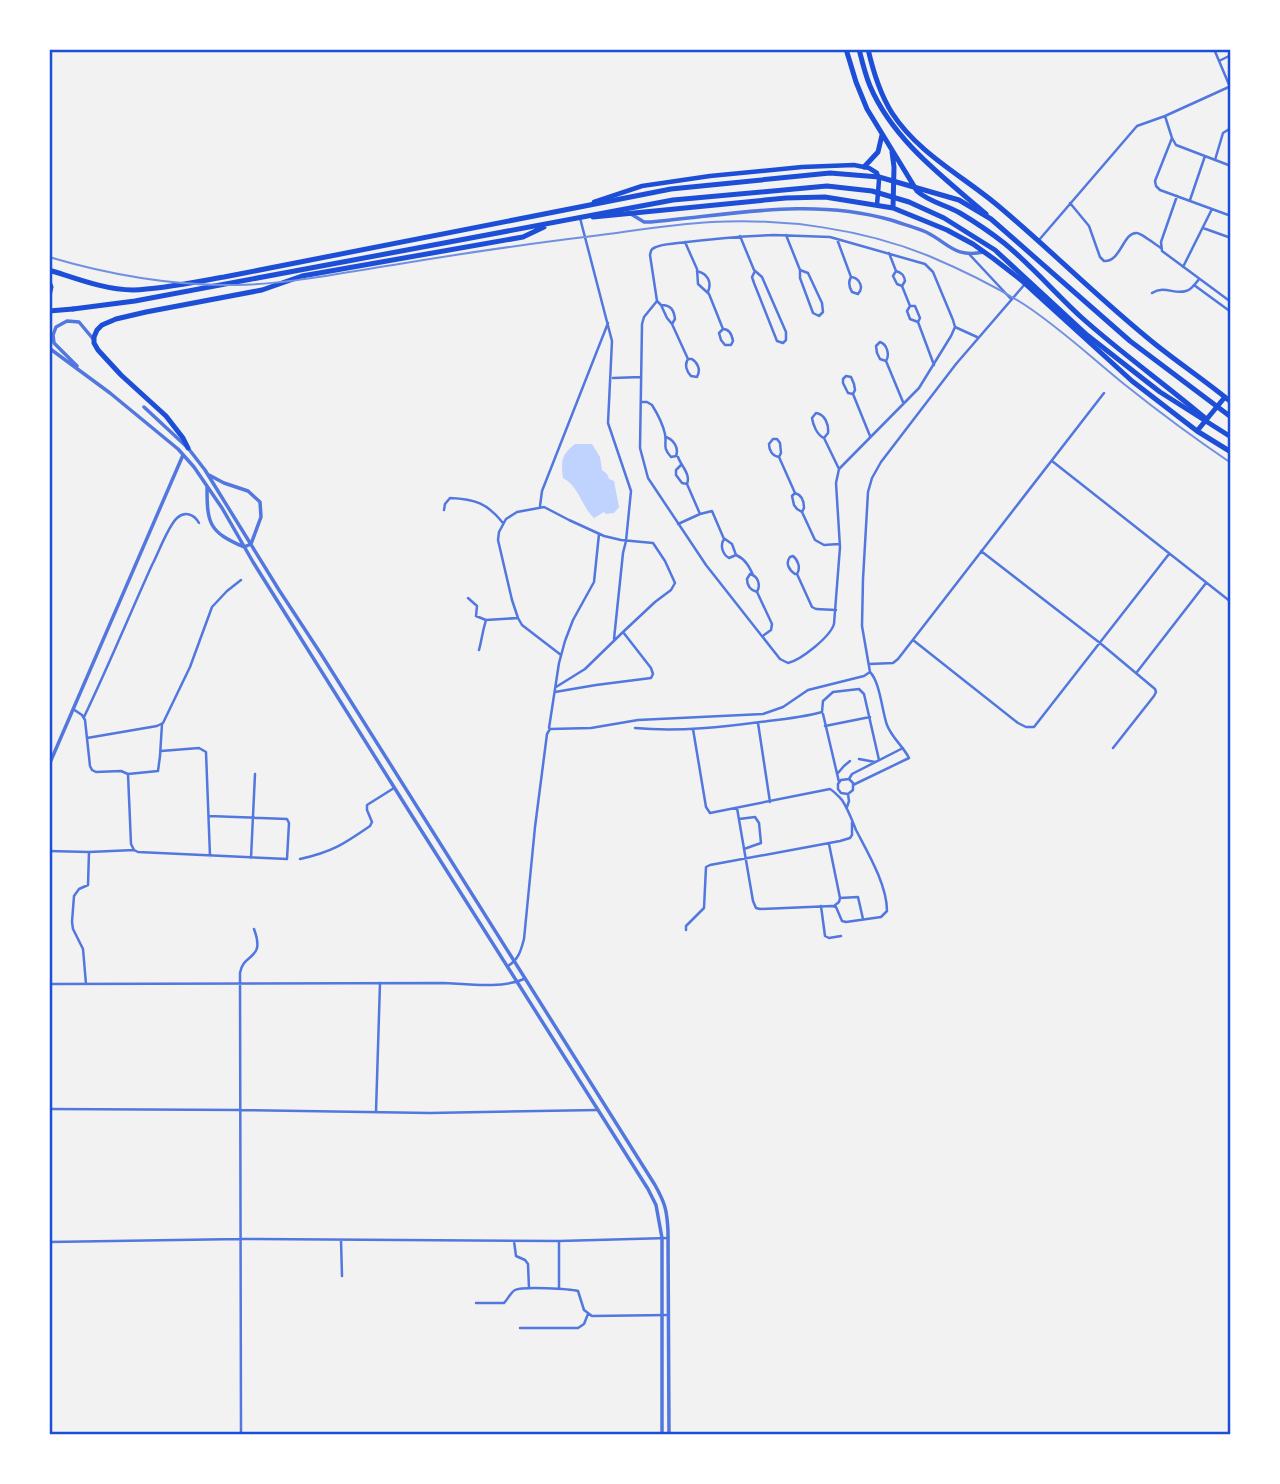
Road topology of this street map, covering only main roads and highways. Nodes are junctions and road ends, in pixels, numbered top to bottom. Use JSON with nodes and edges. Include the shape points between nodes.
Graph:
{"nodes":[{"id":1,"x":846,"y":49,"type":"edge"},
{"id":2,"x":859,"y":49,"type":"edge"},
{"id":3,"x":868,"y":49,"type":"edge"},
{"id":4,"x":882,"y":134,"type":"junction"},
{"id":5,"x":892,"y":149,"type":"junction"},
{"id":6,"x":863,"y":167,"type":"junction"},
{"id":7,"x":877,"y":205,"type":"junction"},
{"id":8,"x":580,"y":207,"type":"junction"},
{"id":9,"x":892,"y":208,"type":"junction"},
{"id":10,"x":580,"y":218,"type":"junction"},
{"id":11,"x":991,"y":219,"type":"junction"},
{"id":12,"x":549,"y":223,"type":"junction"},
{"id":13,"x":49,"y":270,"type":"edge"},
{"id":14,"x":49,"y":282,"type":"edge"},
{"id":15,"x":49,"y":296,"type":"edge"},
{"id":16,"x":49,"y":311,"type":"edge"},
{"id":17,"x":1225,"y":397,"type":"junction"},
{"id":18,"x":1231,"y":402,"type":"edge"},
{"id":19,"x":1231,"y":417,"type":"edge"},
{"id":20,"x":1218,"y":429,"type":"junction"},
{"id":21,"x":1197,"y":431,"type":"junction"},
{"id":22,"x":1231,"y":437,"type":"edge"},
{"id":23,"x":188,"y":448,"type":"road end"},
{"id":24,"x":1231,"y":452,"type":"edge"}],
"edges":[{"from":1,"to":4,"type":"main road","via":[[863,100]]},
{"from":2,"to":11,"type":"main road","via":[[869,85],[893,125]]},
{"from":3,"to":17,"type":"main road","via":[[892,113],[925,149],[995,203],[1156,345]]},
{"from":4,"to":5,"type":"main road"},
{"from":4,"to":6,"type":"main road","via":[[878,152]]},
{"from":5,"to":9,"type":"main road"},
{"from":5,"to":20,"type":"main road","via":[[922,196],[958,212],[1006,244],[1139,366]]},
{"from":6,"to":7,"type":"main road","via":[[877,173]]},
{"from":6,"to":8,"type":"main road","via":[[802,167],[710,176],[642,186]]},
{"from":7,"to":9,"type":"main road"},
{"from":7,"to":10,"type":"main road","via":[[825,197],[786,198]]},
{"from":8,"to":11,"type":"main road","via":[[671,188],[830,173],[879,177],[958,200]]},
{"from":8,"to":13,"type":"main road","via":[[161,287],[118,288]]},
{"from":9,"to":21,"type":"main road","via":[[947,230],[984,252],[1132,381]]},
{"from":10,"to":12,"type":"main road"},
{"from":10,"to":20,"type":"main road","via":[[673,200],[827,187],[872,191],[909,202],[995,250],[1087,335],[1160,392]]},
{"from":11,"to":19,"type":"main road","via":[[1130,341]]},
{"from":12,"to":16,"type":"main road","via":[[135,301]]},
{"from":12,"to":23,"type":"main road","via":[[523,237],[302,276],[262,290],[105,322],[95,333],[97,350],[166,416]]},
{"from":14,"to":15,"type":"main road"},
{"from":17,"to":18,"type":"main road"},
{"from":17,"to":21,"type":"main road"},
{"from":20,"to":22,"type":"main road"},
{"from":21,"to":24,"type":"main road"}]}
